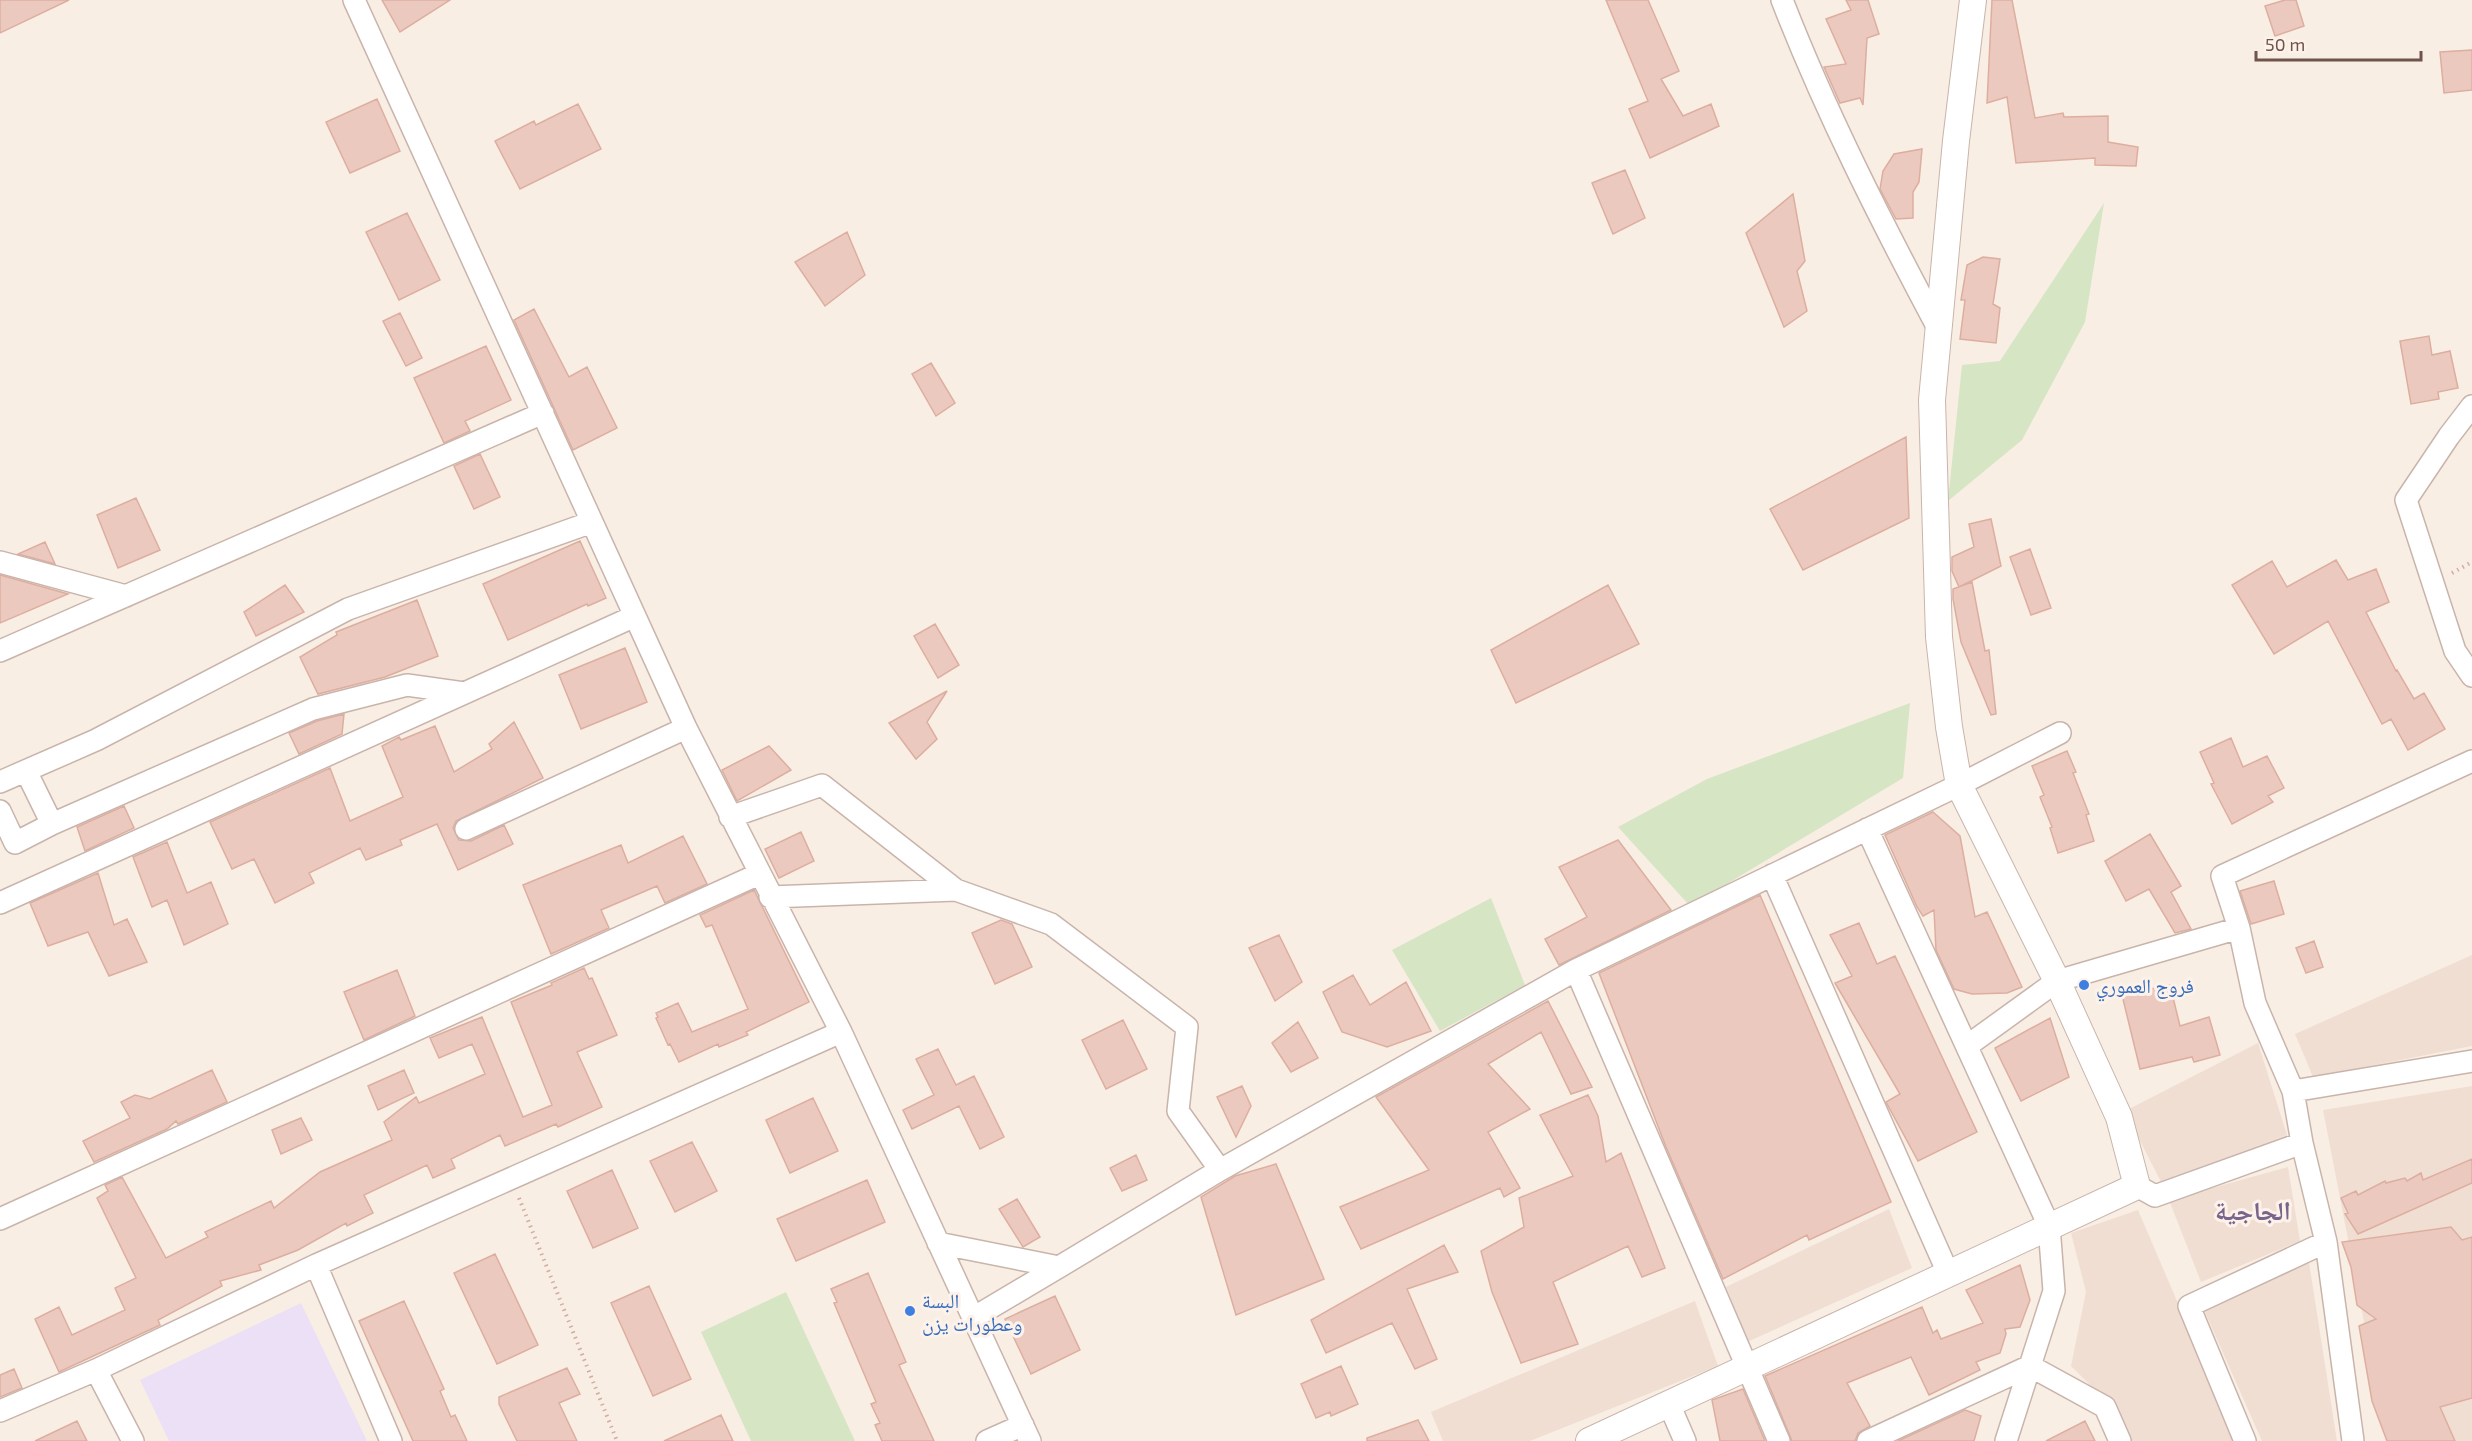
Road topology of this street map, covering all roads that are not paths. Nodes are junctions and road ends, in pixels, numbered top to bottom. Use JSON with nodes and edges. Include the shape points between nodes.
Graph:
{"nodes":[{"id":1,"x":354,"y":0,"type":"edge"},
{"id":2,"x":1782,"y":0,"type":"edge"},
{"id":3,"x":1973,"y":0,"type":"edge"},
{"id":4,"x":1938,"y":328,"type":"junction"},
{"id":5,"x":2472,"y":406,"type":"edge"},
{"id":6,"x":543,"y":414,"type":"junction"},
{"id":7,"x":592,"y":522,"type":"junction"},
{"id":8,"x":0,"y":562,"type":"edge"},
{"id":9,"x":126,"y":596,"type":"junction"},
{"id":10,"x":635,"y":616,"type":"junction"},
{"id":11,"x":0,"y":651,"type":"edge"},
{"id":12,"x":2472,"y":676,"type":"edge"},
{"id":13,"x":465,"y":693,"type":"junction"},
{"id":14,"x":686,"y":728,"type":"junction"},
{"id":15,"x":2060,"y":733,"type":"dead end"},
{"id":16,"x":2472,"y":761,"type":"edge"},
{"id":17,"x":26,"y":771,"type":"junction"},
{"id":18,"x":0,"y":782,"type":"edge"},
{"id":19,"x":1959,"y":785,"type":"junction"},
{"id":20,"x":0,"y":812,"type":"edge"},
{"id":21,"x":730,"y":817,"type":"junction"},
{"id":22,"x":51,"y":824,"type":"junction"},
{"id":23,"x":466,"y":829,"type":"dead end"},
{"id":24,"x":1867,"y":829,"type":"junction"},
{"id":25,"x":759,"y":874,"type":"junction"},
{"id":26,"x":1772,"y":875,"type":"junction"},
{"id":27,"x":956,"y":890,"type":"junction"},
{"id":28,"x":770,"y":897,"type":"junction"},
{"id":29,"x":0,"y":903,"type":"edge"},
{"id":30,"x":2239,"y":928,"type":"junction"},
{"id":31,"x":1576,"y":970,"type":"junction"},
{"id":32,"x":2057,"y":981,"type":"junction"},
{"id":33,"x":841,"y":1032,"type":"junction"},
{"id":34,"x":1967,"y":1046,"type":"junction"},
{"id":35,"x":2472,"y":1062,"type":"edge"},
{"id":36,"x":2293,"y":1091,"type":"junction"},
{"id":37,"x":2302,"y":1143,"type":"junction"},
{"id":38,"x":1220,"y":1170,"type":"junction"},
{"id":39,"x":2137,"y":1185,"type":"junction"},
{"id":40,"x":0,"y":1219,"type":"edge"},
{"id":41,"x":2049,"y":1226,"type":"junction"},
{"id":42,"x":2326,"y":1242,"type":"junction"},
{"id":43,"x":938,"y":1243,"type":"junction"},
{"id":44,"x":316,"y":1265,"type":"junction"},
{"id":45,"x":1059,"y":1267,"type":"junction"},
{"id":46,"x":1948,"y":1273,"type":"junction"},
{"id":47,"x":973,"y":1318,"type":"junction"},
{"id":48,"x":2030,"y":1366,"type":"junction"},
{"id":49,"x":1747,"y":1368,"type":"junction"},
{"id":50,"x":96,"y":1370,"type":"junction"},
{"id":51,"x":1669,"y":1404,"type":"junction"},
{"id":52,"x":0,"y":1410,"type":"edge"},
{"id":53,"x":1026,"y":1433,"type":"edge"},
{"id":54,"x":133,"y":1441,"type":"edge"},
{"id":55,"x":391,"y":1441,"type":"edge"},
{"id":56,"x":987,"y":1441,"type":"edge"},
{"id":57,"x":1589,"y":1441,"type":"edge"},
{"id":58,"x":1684,"y":1441,"type":"edge"},
{"id":59,"x":1779,"y":1441,"type":"edge"},
{"id":60,"x":1868,"y":1441,"type":"edge"},
{"id":61,"x":2006,"y":1441,"type":"edge"},
{"id":62,"x":2120,"y":1441,"type":"edge"},
{"id":63,"x":2245,"y":1441,"type":"edge"},
{"id":64,"x":2353,"y":1441,"type":"edge"}],
"edges":[{"from":1,"to":6,"type":"street"},
{"from":2,"to":4,"type":"street","via":[[1808,68],[1880,219]]},
{"from":3,"to":4,"type":"street"},
{"from":4,"to":19,"type":"street","via":[[1932,400],[1939,638]]},
{"from":5,"to":12,"type":"street","via":[[2406,500],[2455,651]]},
{"from":6,"to":7,"type":"street"},
{"from":6,"to":9,"type":"street"},
{"from":7,"to":10,"type":"street"},
{"from":7,"to":17,"type":"street","via":[[348,609],[96,740]]},
{"from":8,"to":9,"type":"street"},
{"from":9,"to":11,"type":"street"},
{"from":10,"to":13,"type":"street"},
{"from":10,"to":14,"type":"street"},
{"from":13,"to":22,"type":"street","via":[[407,685],[313,709]]},
{"from":13,"to":29,"type":"street"},
{"from":14,"to":21,"type":"street"},
{"from":14,"to":23,"type":"street"},
{"from":15,"to":19,"type":"street"},
{"from":16,"to":30,"type":"street","via":[[2222,876]]},
{"from":17,"to":18,"type":"street"},
{"from":17,"to":22,"type":"street"},
{"from":19,"to":24,"type":"street"},
{"from":19,"to":32,"type":"street"},
{"from":20,"to":22,"type":"street","via":[[15,843]]},
{"from":21,"to":25,"type":"street"},
{"from":21,"to":27,"type":"street","via":[[822,785]]},
{"from":24,"to":26,"type":"street"},
{"from":24,"to":34,"type":"street"},
{"from":25,"to":28,"type":"street"},
{"from":25,"to":40,"type":"street"},
{"from":26,"to":31,"type":"street"},
{"from":26,"to":46,"type":"street"},
{"from":27,"to":28,"type":"street"},
{"from":27,"to":38,"type":"street","via":[[1052,924],[1187,1027],[1179,1111]]},
{"from":28,"to":33,"type":"street"},
{"from":30,"to":32,"type":"street"},
{"from":30,"to":36,"type":"street","via":[[2256,1003]]},
{"from":31,"to":38,"type":"street"},
{"from":31,"to":49,"type":"street"},
{"from":32,"to":34,"type":"street"},
{"from":32,"to":39,"type":"street","via":[[2119,1117]]},
{"from":33,"to":43,"type":"street"},
{"from":33,"to":44,"type":"street"},
{"from":34,"to":41,"type":"street"},
{"from":35,"to":36,"type":"street"},
{"from":36,"to":37,"type":"street"},
{"from":37,"to":39,"type":"street","via":[[2155,1196]]},
{"from":37,"to":42,"type":"street"},
{"from":38,"to":45,"type":"street"},
{"from":39,"to":41,"type":"street"},
{"from":41,"to":46,"type":"street"},
{"from":41,"to":48,"type":"street","via":[[2054,1292]]},
{"from":42,"to":63,"type":"street","via":[[2189,1306]]},
{"from":42,"to":64,"type":"street"},
{"from":43,"to":45,"type":"street"},
{"from":43,"to":47,"type":"street"},
{"from":44,"to":50,"type":"street"},
{"from":44,"to":55,"type":"street"},
{"from":45,"to":47,"type":"street"},
{"from":46,"to":49,"type":"street"},
{"from":47,"to":53,"type":"street"},
{"from":48,"to":60,"type":"street"},
{"from":48,"to":61,"type":"street"},
{"from":48,"to":62,"type":"street","via":[[2104,1407]]},
{"from":49,"to":51,"type":"street"},
{"from":49,"to":59,"type":"street"},
{"from":50,"to":52,"type":"street"},
{"from":50,"to":54,"type":"street"},
{"from":51,"to":57,"type":"street"},
{"from":51,"to":58,"type":"street"},
{"from":53,"to":56,"type":"street"}]}
